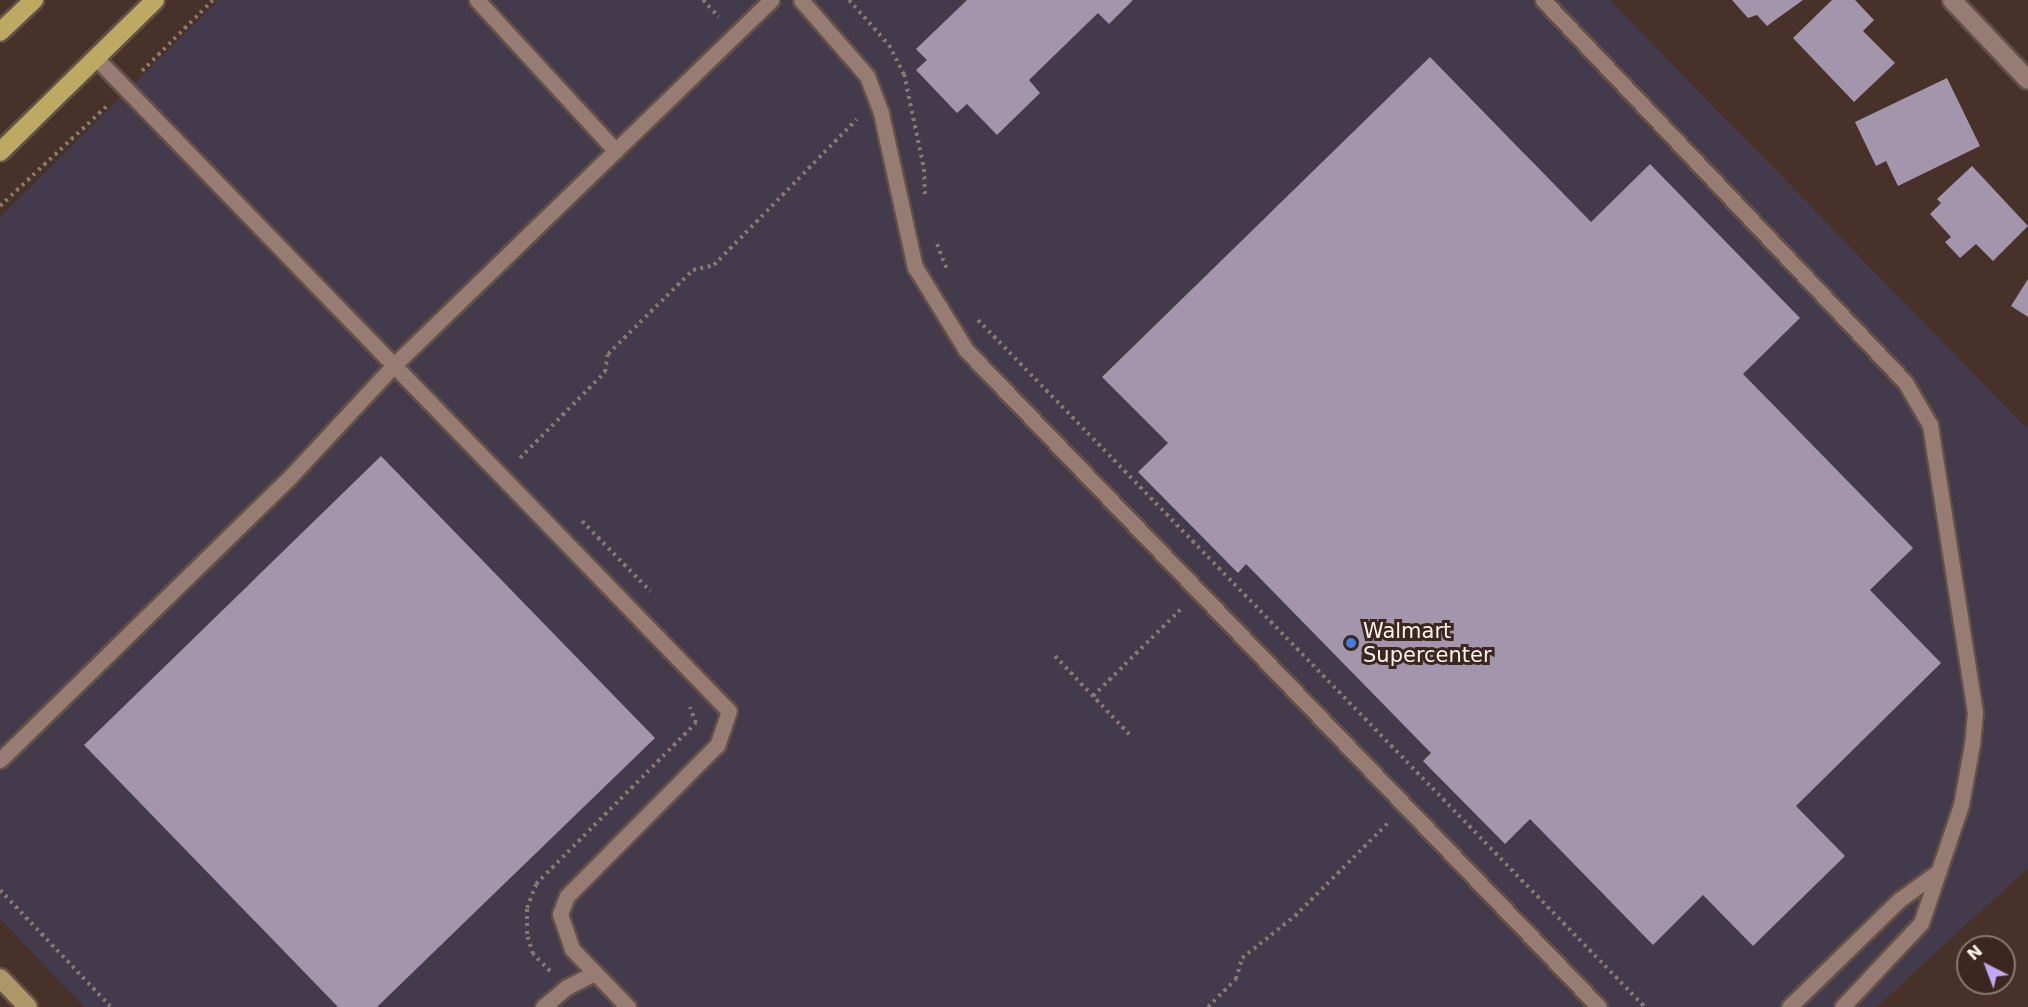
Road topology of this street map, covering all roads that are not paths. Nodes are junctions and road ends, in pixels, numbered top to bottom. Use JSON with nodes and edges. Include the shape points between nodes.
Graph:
{"nodes":[{"id":1,"x":34,"y":0,"type":"edge"},
{"id":2,"x":155,"y":0,"type":"edge"},
{"id":3,"x":477,"y":0,"type":"edge"},
{"id":4,"x":771,"y":0,"type":"edge"},
{"id":5,"x":801,"y":0,"type":"edge"},
{"id":6,"x":1543,"y":0,"type":"edge"},
{"id":7,"x":1952,"y":0,"type":"edge"},
{"id":8,"x":0,"y":32,"type":"edge"},
{"id":9,"x":96,"y":58,"type":"junction"},
{"id":10,"x":2028,"y":80,"type":"edge"},
{"id":11,"x":616,"y":150,"type":"junction"},
{"id":12,"x":0,"y":152,"type":"edge"},
{"id":13,"x":394,"y":365,"type":"junction"},
{"id":14,"x":0,"y":760,"type":"edge"},
{"id":15,"x":1939,"y":871,"type":"junction"},
{"id":16,"x":595,"y":973,"type":"junction"},
{"id":17,"x":0,"y":978,"type":"edge"},
{"id":18,"x":28,"y":1007,"type":"edge"},
{"id":19,"x":543,"y":1007,"type":"edge"},
{"id":20,"x":628,"y":1007,"type":"edge"},
{"id":21,"x":1599,"y":1007,"type":"edge"},
{"id":22,"x":1789,"y":1007,"type":"edge"},
{"id":23,"x":1842,"y":1007,"type":"edge"}],
"edges":[{"from":1,"to":8,"type":"highway"},
{"from":2,"to":9,"type":"highway"},
{"from":3,"to":11,"type":"lane"},
{"from":4,"to":11,"type":"lane"},
{"from":5,"to":21,"type":"lane","via":[[850,51],[881,112],[912,258],[946,323],[1011,400]]},
{"from":6,"to":15,"type":"lane","via":[[1905,382],[1930,425],[1975,711],[1961,805]]},
{"from":7,"to":10,"type":"street"},
{"from":9,"to":12,"type":"highway"},
{"from":9,"to":13,"type":"lane"},
{"from":11,"to":13,"type":"lane"},
{"from":13,"to":14,"type":"lane","via":[[290,477]]},
{"from":13,"to":16,"type":"lane","via":[[729,711],[717,745],[567,896],[560,914],[562,932]]},
{"from":15,"to":22,"type":"lane","via":[[1899,900]]},
{"from":15,"to":23,"type":"lane","via":[[1921,923],[1906,945]]},
{"from":16,"to":19,"type":"lane","via":[[567,987]]},
{"from":16,"to":20,"type":"lane"},
{"from":17,"to":18,"type":"main road"}]}
